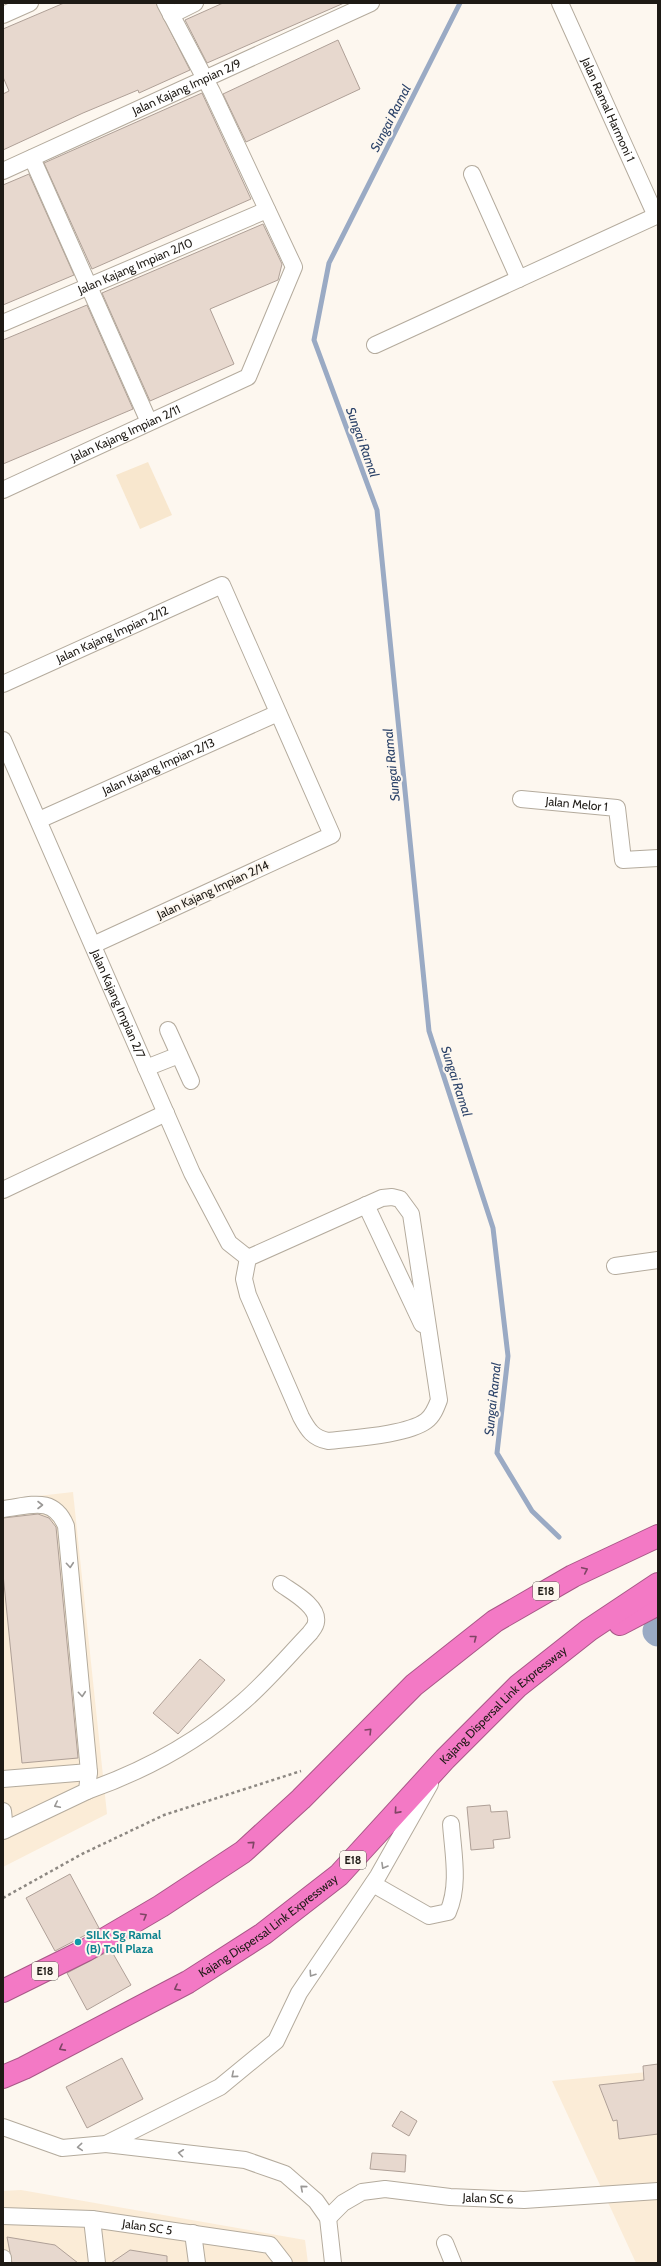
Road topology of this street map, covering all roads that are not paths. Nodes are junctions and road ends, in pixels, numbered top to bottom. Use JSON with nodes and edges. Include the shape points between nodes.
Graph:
{"nodes":[{"id":1,"x":30,"y":3,"type":"edge"},
{"id":2,"x":195,"y":3,"type":"edge"},
{"id":3,"x":371,"y":3,"type":"edge"},
{"id":4,"x":560,"y":3,"type":"edge"},
{"id":5,"x":168,"y":9,"type":"edge"},
{"id":6,"x":3,"y":15,"type":"edge"},
{"id":7,"x":204,"y":80,"type":"junction"},
{"id":8,"x":32,"y":158,"type":"junction"},
{"id":9,"x":3,"y":171,"type":"edge"},
{"id":10,"x":472,"y":174,"type":"dead end"},
{"id":11,"x":267,"y":210,"type":"junction"},
{"id":12,"x":657,"y":215,"type":"edge"},
{"id":13,"x":519,"y":279,"type":"junction"},
{"id":14,"x":89,"y":286,"type":"junction"},
{"id":15,"x":3,"y":323,"type":"edge"},
{"id":16,"x":375,"y":345,"type":"dead end"},
{"id":17,"x":150,"y":422,"type":"junction"},
{"id":18,"x":3,"y":490,"type":"edge"},
{"id":19,"x":3,"y":684,"type":"edge"},
{"id":20,"x":278,"y":713,"type":"junction"},
{"id":21,"x":3,"y":740,"type":"edge"},
{"id":22,"x":521,"y":799,"type":"dead end"},
{"id":23,"x":39,"y":820,"type":"junction"},
{"id":24,"x":658,"y":858,"type":"edge"},
{"id":25,"x":93,"y":946,"type":"junction"},
{"id":26,"x":168,"y":1030,"type":"dead end"},
{"id":27,"x":179,"y":1055,"type":"junction"},
{"id":28,"x":146,"y":1068,"type":"junction"},
{"id":29,"x":191,"y":1081,"type":"dead end"},
{"id":30,"x":166,"y":1113,"type":"junction"},
{"id":31,"x":3,"y":1190,"type":"edge"},
{"id":32,"x":366,"y":1206,"type":"junction"},
{"id":33,"x":248,"y":1258,"type":"junction"},
{"id":34,"x":658,"y":1260,"type":"edge"},
{"id":35,"x":615,"y":1266,"type":"dead end"},
{"id":36,"x":429,"y":1338,"type":"junction"},
{"id":37,"x":3,"y":1509,"type":"edge"},
{"id":38,"x":658,"y":1536,"type":"edge"},
{"id":39,"x":281,"y":1584,"type":"dead end"},
{"id":40,"x":658,"y":1584,"type":"edge"},
{"id":41,"x":658,"y":1604,"type":"edge"},
{"id":42,"x":518,"y":1686,"type":"junction"},
{"id":43,"x":445,"y":1759,"type":"junction"},
{"id":44,"x":89,"y":1772,"type":"junction"},
{"id":45,"x":3,"y":1779,"type":"edge"},
{"id":46,"x":87,"y":1791,"type":"junction"},
{"id":47,"x":3,"y":1811,"type":"edge"},
{"id":48,"x":451,"y":1824,"type":"dead end"},
{"id":49,"x":4,"y":1830,"type":"edge"},
{"id":50,"x":373,"y":1884,"type":"junction"},
{"id":51,"x":3,"y":1991,"type":"edge"},
{"id":52,"x":3,"y":2077,"type":"edge"},
{"id":53,"x":3,"y":2127,"type":"edge"},
{"id":54,"x":106,"y":2144,"type":"junction"},
{"id":55,"x":658,"y":2191,"type":"edge"},
{"id":56,"x":3,"y":2216,"type":"edge"},
{"id":57,"x":328,"y":2218,"type":"junction"},
{"id":58,"x":92,"y":2219,"type":"junction"},
{"id":59,"x":194,"y":2233,"type":"junction"},
{"id":60,"x":445,"y":2243,"type":"dead end"},
{"id":61,"x":3,"y":2258,"type":"edge"},
{"id":62,"x":284,"y":2262,"type":"edge"},
{"id":63,"x":4,"y":2263,"type":"edge"},
{"id":64,"x":97,"y":2263,"type":"edge"},
{"id":65,"x":196,"y":2263,"type":"edge"},
{"id":66,"x":333,"y":2263,"type":"edge"},
{"id":67,"x":453,"y":2263,"type":"edge"}],
"edges":[{"from":1,"to":6,"type":"street"},
{"from":2,"to":5,"type":"street"},
{"from":3,"to":7,"type":"street","name":"Jalan Kajang Impian 2/9"},
{"from":4,"to":12,"type":"street","name":"Jalan Ramal Harmoni 1"},
{"from":5,"to":7,"type":"street"},
{"from":7,"to":8,"type":"street","name":"Jalan Kajang Impian 2/9"},
{"from":7,"to":11,"type":"street"},
{"from":8,"to":9,"type":"street","name":"Jalan Kajang Impian 2/9"},
{"from":8,"to":14,"type":"street"},
{"from":10,"to":13,"type":"street"},
{"from":11,"to":14,"type":"street","name":"Jalan Kajang Impian 2/10"},
{"from":11,"to":17,"type":"street","name":"Jalan Kajang Impian 2/11","via":[[294,267],[248,377]]},
{"from":12,"to":13,"type":"street"},
{"from":13,"to":16,"type":"street"},
{"from":14,"to":15,"type":"street","name":"Jalan Kajang Impian 2/10"},
{"from":14,"to":17,"type":"street"},
{"from":17,"to":18,"type":"street","name":"Jalan Kajang Impian 2/11"},
{"from":19,"to":20,"type":"street","name":"Jalan Kajang Impian 2/12","via":[[222,586]]},
{"from":20,"to":23,"type":"street","name":"Jalan Kajang Impian 2/13"},
{"from":20,"to":25,"type":"street","name":"Jalan Kajang Impian 2/14","via":[[332,835]]},
{"from":21,"to":23,"type":"street","name":"Jalan Kajang Impian 2/7"},
{"from":22,"to":24,"type":"street","name":"Jalan Melor 1","via":[[617,808],[623,860]]},
{"from":23,"to":25,"type":"street","name":"Jalan Kajang Impian 2/7"},
{"from":25,"to":28,"type":"street","name":"Jalan Kajang Impian 2/7"},
{"from":26,"to":27,"type":"street"},
{"from":27,"to":28,"type":"street"},
{"from":27,"to":29,"type":"street"},
{"from":28,"to":30,"type":"street","name":"Jalan Kajang Impian 2/7"},
{"from":30,"to":31,"type":"street"},
{"from":30,"to":33,"type":"street","name":"Jalan Kajang Impian 2/7","via":[[192,1173],[230,1243]]},
{"from":32,"to":33,"type":"street"},
{"from":32,"to":36,"type":"street"},
{"from":32,"to":36,"type":"street","via":[[382,1198],[392,1197],[400,1199],[411,1214]]},
{"from":33,"to":36,"type":"street","via":[[244,1279],[248,1295],[301,1417],[317,1439],[328,1441],[411,1429],[427,1421],[439,1400]]},
{"from":34,"to":35,"type":"street"},
{"from":37,"to":44,"type":"street","one_way":true,"via":[[46,1505],[55,1508],[66,1526]]},
{"from":51,"to":38,"type":"highway","number":"E18","one_way":true,"via":[[86,1950],[161,1906],[243,1852],[301,1799],[414,1685],[495,1621],[573,1576]]},
{"from":39,"to":46,"type":"street","via":[[310,1606],[316,1614],[316,1623],[310,1633],[245,1700],[210,1728],[122,1779]]},
{"from":40,"to":42,"type":"highway","name":"Kajang Dispersal Link Expressway","number":"E18","via":[[589,1630]]},
{"from":41,"to":42,"type":"highway","via":[[607,1631]]},
{"from":42,"to":43,"type":"highway","name":"Kajang Dispersal Link Expressway","number":"E18"},
{"from":43,"to":50,"type":"street","one_way":true},
{"from":43,"to":52,"type":"highway","name":"Kajang Dispersal Link Expressway","number":"E18","one_way":true,"via":[[339,1875],[263,1934],[188,1982]]},
{"from":44,"to":45,"type":"street"},
{"from":44,"to":46,"type":"street"},
{"from":46,"to":49,"type":"street","one_way":true},
{"from":47,"to":49,"type":"street"},
{"from":48,"to":50,"type":"street","via":[[454,1899],[448,1912],[428,1916]]},
{"from":50,"to":54,"type":"street","one_way":true,"via":[[299,1993],[276,2041],[220,2087]]},
{"from":54,"to":53,"type":"street","one_way":true,"via":[[62,2148]]},
{"from":57,"to":54,"type":"street","one_way":true,"via":[[302,2187],[285,2174],[264,2166],[245,2160]]},
{"from":55,"to":57,"type":"street","name":"Jalan SC 6","via":[[524,2200],[450,2198],[385,2189],[362,2192],[343,2203]]},
{"from":56,"to":58,"type":"street","name":"Jalan SC 5"},
{"from":57,"to":66,"type":"street"},
{"from":58,"to":59,"type":"street","name":"Jalan SC 5"},
{"from":58,"to":64,"type":"street"},
{"from":59,"to":62,"type":"street","name":"Jalan SC 5","via":[[270,2245]]},
{"from":59,"to":65,"type":"street"},
{"from":60,"to":67,"type":"street"},
{"from":61,"to":63,"type":"street"}]}
